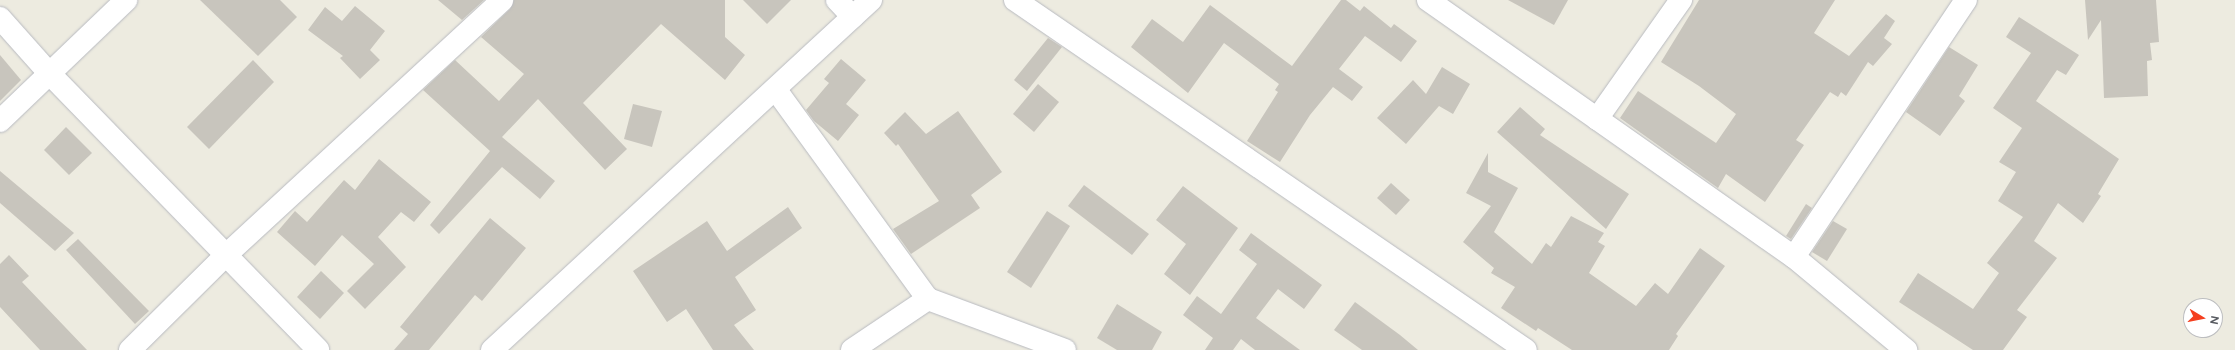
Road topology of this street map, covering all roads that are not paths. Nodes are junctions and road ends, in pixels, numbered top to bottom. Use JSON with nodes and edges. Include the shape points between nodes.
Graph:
{"nodes":[{"id":1,"x":126,"y":0,"type":"edge"},
{"id":2,"x":502,"y":0,"type":"edge"},
{"id":3,"x":837,"y":0,"type":"edge"},
{"id":4,"x":871,"y":0,"type":"edge"},
{"id":5,"x":1015,"y":0,"type":"edge"},
{"id":6,"x":1428,"y":0,"type":"edge"},
{"id":7,"x":1681,"y":0,"type":"edge"},
{"id":8,"x":1966,"y":0,"type":"edge"},
{"id":9,"x":853,"y":17,"type":"junction"},
{"id":10,"x":0,"y":18,"type":"edge"},
{"id":11,"x":50,"y":73,"type":"junction"},
{"id":12,"x":776,"y":90,"type":"junction"},
{"id":13,"x":1597,"y":119,"type":"junction"},
{"id":14,"x":0,"y":121,"type":"edge"},
{"id":15,"x":225,"y":256,"type":"junction"},
{"id":16,"x":1794,"y":257,"type":"junction"},
{"id":17,"x":928,"y":299,"type":"junction"},
{"id":18,"x":130,"y":350,"type":"edge"},
{"id":19,"x":318,"y":350,"type":"edge"},
{"id":20,"x":492,"y":350,"type":"edge"},
{"id":21,"x":852,"y":350,"type":"edge"},
{"id":22,"x":1065,"y":350,"type":"edge"},
{"id":23,"x":1526,"y":350,"type":"edge"},
{"id":24,"x":1906,"y":350,"type":"edge"}],
"edges":[{"from":1,"to":11,"type":"street"},
{"from":2,"to":15,"type":"street"},
{"from":3,"to":9,"type":"street"},
{"from":4,"to":9,"type":"street"},
{"from":5,"to":23,"type":"street"},
{"from":6,"to":13,"type":"street"},
{"from":7,"to":13,"type":"street"},
{"from":8,"to":16,"type":"street"},
{"from":9,"to":12,"type":"street"},
{"from":10,"to":11,"type":"street"},
{"from":11,"to":14,"type":"street"},
{"from":11,"to":15,"type":"street"},
{"from":12,"to":17,"type":"street"},
{"from":12,"to":20,"type":"street"},
{"from":13,"to":16,"type":"street"},
{"from":15,"to":18,"type":"street"},
{"from":15,"to":19,"type":"street"},
{"from":16,"to":24,"type":"street"},
{"from":17,"to":21,"type":"street"},
{"from":17,"to":22,"type":"street"}]}
